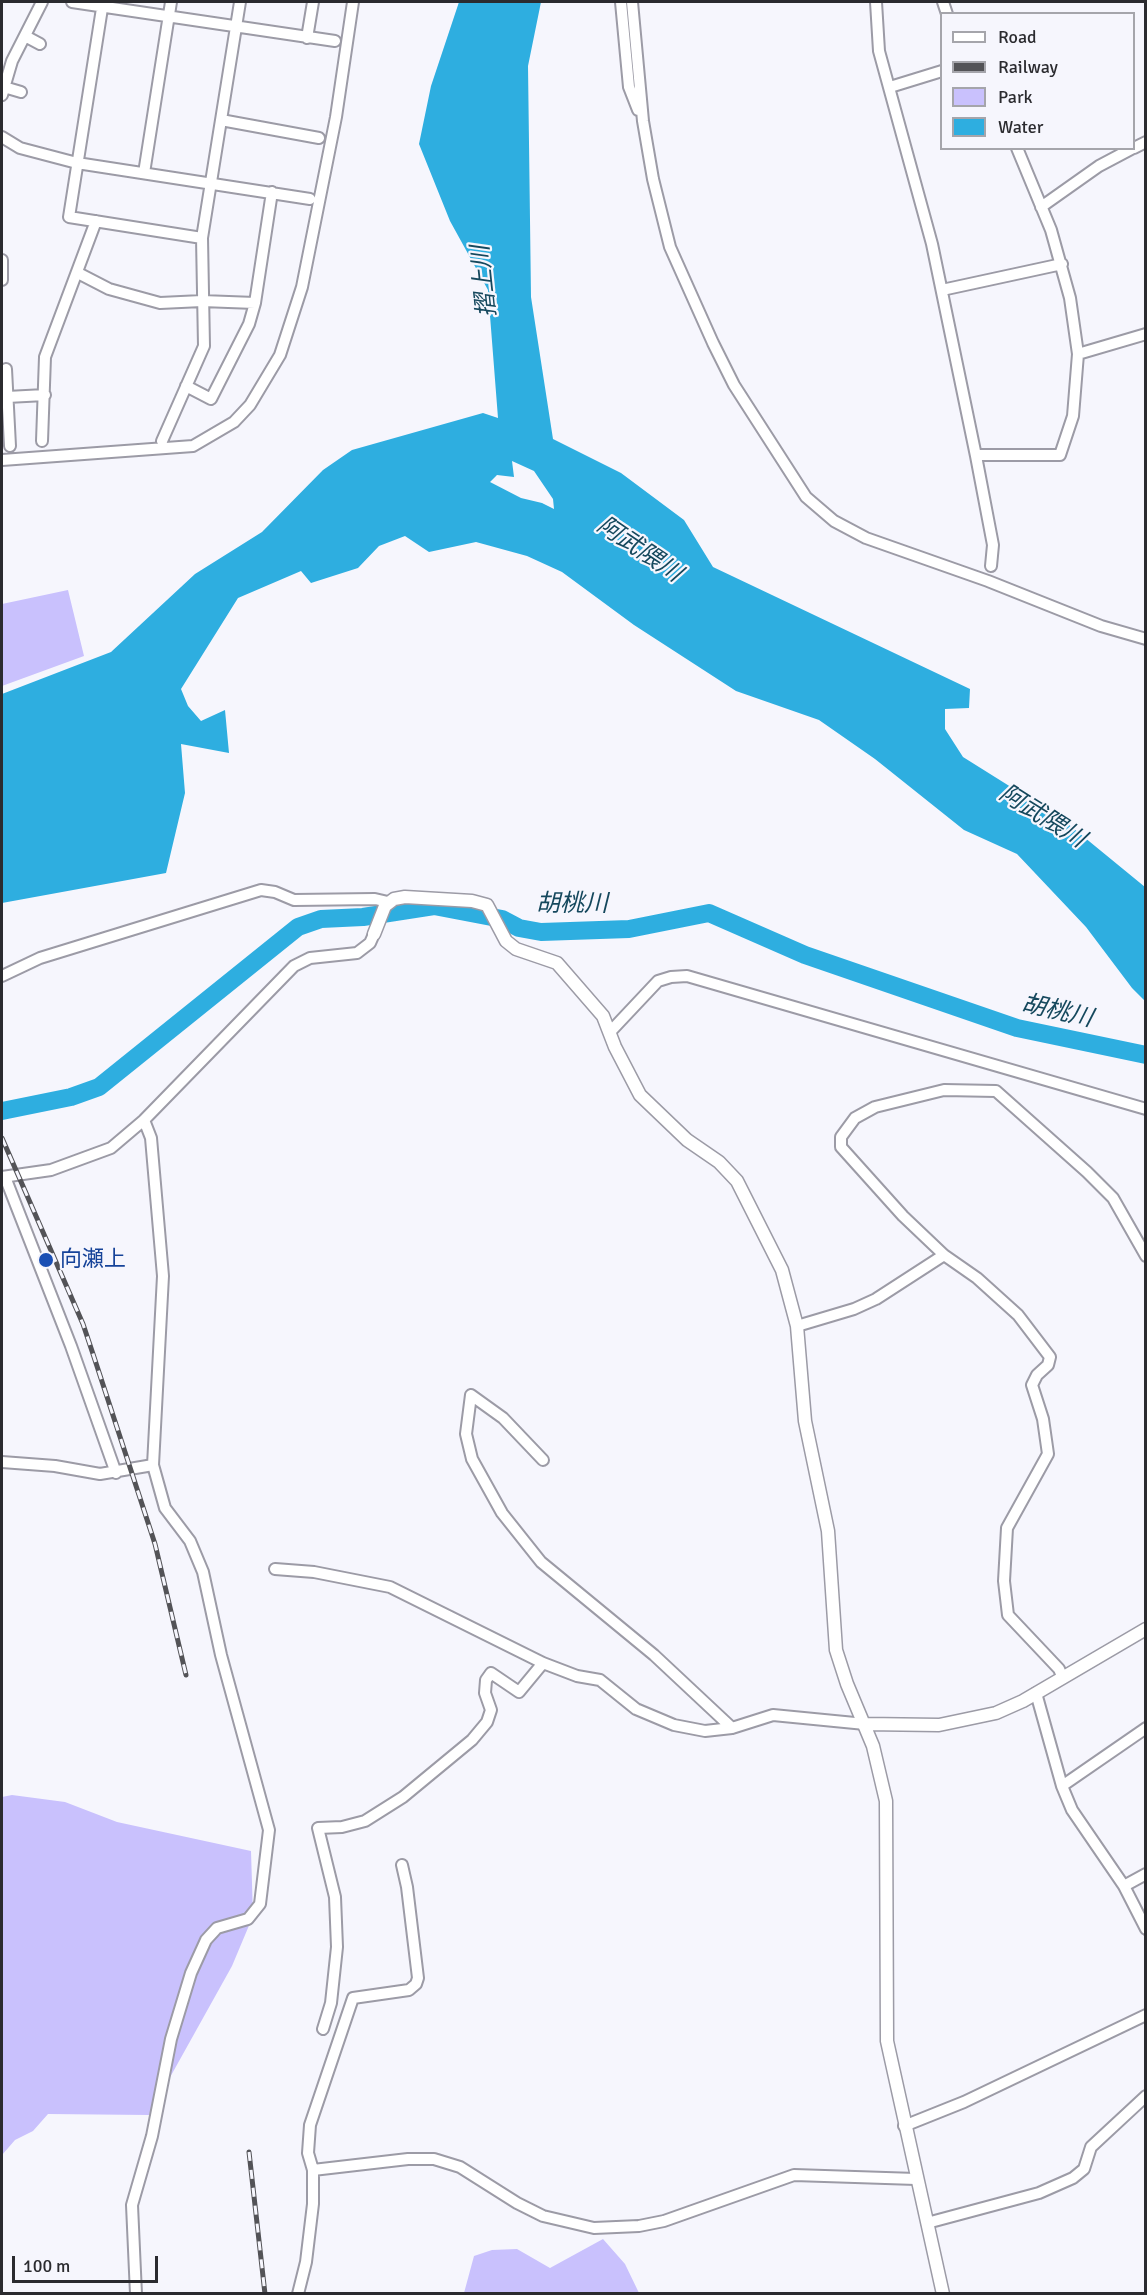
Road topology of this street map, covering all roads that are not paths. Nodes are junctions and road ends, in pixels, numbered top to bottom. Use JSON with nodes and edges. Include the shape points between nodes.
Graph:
{"nodes":[{"id":1,"x":42,"y":2,"type":"edge"},
{"id":2,"x":72,"y":2,"type":"edge"},
{"id":3,"x":171,"y":2,"type":"edge"},
{"id":4,"x":240,"y":2,"type":"edge"},
{"id":5,"x":313,"y":2,"type":"edge"},
{"id":6,"x":353,"y":2,"type":"edge"},
{"id":7,"x":621,"y":2,"type":"edge"},
{"id":8,"x":632,"y":2,"type":"edge"},
{"id":9,"x":876,"y":2,"type":"edge"},
{"id":10,"x":102,"y":4,"type":"edge"},
{"id":11,"x":168,"y":17,"type":"junction"},
{"id":12,"x":236,"y":28,"type":"junction"},
{"id":13,"x":25,"y":36,"type":"junction"},
{"id":14,"x":307,"y":38,"type":"junction"},
{"id":15,"x":335,"y":41,"type":"dead end"},
{"id":16,"x":40,"y":44,"type":"dead end"},
{"id":17,"x":940,"y":72,"type":"edge"},
{"id":18,"x":890,"y":87,"type":"junction"},
{"id":19,"x":3,"y":91,"type":"edge"},
{"id":20,"x":21,"y":92,"type":"dead end"},
{"id":21,"x":221,"y":120,"type":"junction"},
{"id":22,"x":643,"y":121,"type":"junction"},
{"id":23,"x":2,"y":137,"type":"edge"},
{"id":24,"x":319,"y":138,"type":"dead end"},
{"id":25,"x":1018,"y":150,"type":"edge"},
{"id":26,"x":1129,"y":150,"type":"edge"},
{"id":27,"x":77,"y":163,"type":"junction"},
{"id":28,"x":144,"y":173,"type":"junction"},
{"id":29,"x":212,"y":184,"type":"junction"},
{"id":30,"x":272,"y":192,"type":"junction"},
{"id":31,"x":310,"y":199,"type":"dead end"},
{"id":32,"x":1041,"y":207,"type":"junction"},
{"id":33,"x":96,"y":221,"type":"junction"},
{"id":34,"x":202,"y":238,"type":"junction"},
{"id":35,"x":2,"y":260,"type":"edge"},
{"id":36,"x":1062,"y":264,"type":"junction"},
{"id":37,"x":78,"y":273,"type":"junction"},
{"id":38,"x":2,"y":280,"type":"edge"},
{"id":39,"x":942,"y":290,"type":"junction"},
{"id":40,"x":202,"y":301,"type":"junction"},
{"id":41,"x":255,"y":303,"type":"junction"},
{"id":42,"x":1146,"y":334,"type":"edge"},
{"id":43,"x":1078,"y":354,"type":"junction"},
{"id":44,"x":6,"y":369,"type":"dead end"},
{"id":45,"x":186,"y":386,"type":"junction"},
{"id":46,"x":45,"y":395,"type":"junction"},
{"id":47,"x":7,"y":397,"type":"junction"},
{"id":48,"x":42,"y":441,"type":"dead end"},
{"id":49,"x":162,"y":441,"type":"dead end"},
{"id":50,"x":10,"y":446,"type":"dead end"},
{"id":51,"x":975,"y":455,"type":"junction"},
{"id":52,"x":2,"y":460,"type":"edge"},
{"id":53,"x":991,"y":566,"type":"dead end"},
{"id":54,"x":1146,"y":639,"type":"edge"},
{"id":55,"x":385,"y":906,"type":"junction"},
{"id":56,"x":376,"y":928,"type":"joint"},
{"id":57,"x":2,"y":976,"type":"edge"},
{"id":58,"x":610,"y":1032,"type":"junction"},
{"id":59,"x":1146,"y":1109,"type":"edge"},
{"id":60,"x":144,"y":1120,"type":"junction"},
{"id":61,"x":3,"y":1177,"type":"edge"},
{"id":62,"x":944,"y":1255,"type":"junction"},
{"id":63,"x":1146,"y":1256,"type":"edge"},
{"id":64,"x":797,"y":1326,"type":"junction"},
{"id":65,"x":543,"y":1460,"type":"dead end"},
{"id":66,"x":2,"y":1462,"type":"edge"},
{"id":67,"x":153,"y":1465,"type":"junction"},
{"id":68,"x":116,"y":1473,"type":"junction"},
{"id":69,"x":275,"y":1569,"type":"dead end"},
{"id":70,"x":1146,"y":1629,"type":"edge"},
{"id":71,"x":543,"y":1663,"type":"junction"},
{"id":72,"x":1062,"y":1676,"type":"junction"},
{"id":73,"x":1036,"y":1693,"type":"junction"},
{"id":74,"x":865,"y":1724,"type":"junction"},
{"id":75,"x":732,"y":1728,"type":"junction"},
{"id":76,"x":1146,"y":1728,"type":"edge"},
{"id":77,"x":1062,"y":1786,"type":"junction"},
{"id":78,"x":402,"y":1865,"type":"dead end"},
{"id":79,"x":1146,"y":1874,"type":"edge"},
{"id":80,"x":1124,"y":1886,"type":"junction"},
{"id":81,"x":1146,"y":1929,"type":"edge"},
{"id":82,"x":1146,"y":2015,"type":"edge"},
{"id":83,"x":323,"y":2029,"type":"dead end"},
{"id":84,"x":1146,"y":2096,"type":"edge"},
{"id":85,"x":904,"y":2126,"type":"junction"},
{"id":86,"x":313,"y":2170,"type":"junction"},
{"id":87,"x":916,"y":2179,"type":"junction"},
{"id":88,"x":927,"y":2223,"type":"junction"},
{"id":89,"x":136,"y":2294,"type":"edge"},
{"id":90,"x":298,"y":2294,"type":"edge"},
{"id":91,"x":943,"y":2294,"type":"edge"}],
"edges":[{"from":1,"to":13,"type":"street"},
{"from":2,"to":10,"type":"street"},
{"from":3,"to":11,"type":"street"},
{"from":4,"to":12,"type":"street"},
{"from":5,"to":14,"type":"street"},
{"from":6,"to":52,"type":"street","via":[[336,117],[302,287],[280,355],[250,405],[234,422],[193,446]]},
{"from":7,"to":22,"type":"street","via":[[629,87]]},
{"from":8,"to":22,"type":"street"},
{"from":9,"to":18,"type":"street","via":[[878,42]]},
{"from":10,"to":11,"type":"street"},
{"from":10,"to":27,"type":"street"},
{"from":11,"to":12,"type":"street"},
{"from":11,"to":28,"type":"street"},
{"from":12,"to":14,"type":"street"},
{"from":12,"to":21,"type":"street"},
{"from":13,"to":16,"type":"street"},
{"from":13,"to":19,"type":"street"},
{"from":14,"to":15,"type":"street"},
{"from":17,"to":18,"type":"street"},
{"from":18,"to":39,"type":"street"},
{"from":19,"to":20,"type":"street"},
{"from":21,"to":24,"type":"street"},
{"from":21,"to":29,"type":"street"},
{"from":22,"to":54,"type":"street","via":[[661,214],[680,272],[734,385],[806,497],[834,521],[866,538],[1101,626]]},
{"from":23,"to":27,"type":"street","via":[[20,148]]},
{"from":25,"to":32,"type":"street"},
{"from":26,"to":32,"type":"street"},
{"from":27,"to":28,"type":"street"},
{"from":27,"to":33,"type":"street","via":[[69,217]]},
{"from":28,"to":29,"type":"street"},
{"from":29,"to":30,"type":"street"},
{"from":29,"to":34,"type":"street"},
{"from":30,"to":31,"type":"street"},
{"from":30,"to":41,"type":"street"},
{"from":32,"to":36,"type":"street"},
{"from":33,"to":34,"type":"street"},
{"from":33,"to":37,"type":"street"},
{"from":34,"to":40,"type":"street"},
{"from":35,"to":38,"type":"street"},
{"from":36,"to":39,"type":"street"},
{"from":36,"to":43,"type":"street"},
{"from":37,"to":40,"type":"street","via":[[109,289],[160,303]]},
{"from":37,"to":46,"type":"street","via":[[45,357]]},
{"from":39,"to":51,"type":"street"},
{"from":40,"to":41,"type":"street"},
{"from":40,"to":45,"type":"street","via":[[204,346]]},
{"from":41,"to":45,"type":"street","via":[[241,341],[211,399]]},
{"from":42,"to":43,"type":"street"},
{"from":43,"to":51,"type":"street","via":[[1073,416],[1060,455]]},
{"from":44,"to":47,"type":"street"},
{"from":45,"to":49,"type":"street"},
{"from":46,"to":47,"type":"street"},
{"from":46,"to":48,"type":"street"},
{"from":47,"to":50,"type":"street"},
{"from":51,"to":53,"type":"street","via":[[993,545]]},
{"from":55,"to":56,"type":"street"},
{"from":55,"to":57,"type":"street","via":[[375,899],[294,900],[261,890],[40,958]]},
{"from":55,"to":58,"type":"street","via":[[405,897],[486,905],[506,941],[516,949],[557,963],[594,1003]]},
{"from":56,"to":60,"type":"street","via":[[370,943],[357,953],[310,958],[294,966]]},
{"from":58,"to":59,"type":"street","via":[[658,981],[687,976]]},
{"from":58,"to":64,"type":"street","via":[[640,1095],[687,1140],[726,1168],[746,1196],[784,1276]]},
{"from":60,"to":61,"type":"street","via":[[102,1153],[44,1171]]},
{"from":60,"to":67,"type":"street","via":[[151,1138],[163,1276]]},
{"from":61,"to":68,"type":"street","via":[[71,1346]]},
{"from":62,"to":63,"type":"street","via":[[903,1216],[842,1147],[841,1137],[852,1121],[875,1107],[944,1090],[985,1089],[1002,1094],[1113,1198]]},
{"from":62,"to":64,"type":"street","via":[[876,1299]]},
{"from":62,"to":72,"type":"street","via":[[1018,1315],[1050,1357],[1032,1385],[1043,1419],[1048,1454],[1004,1536],[1004,1581],[1008,1615]]},
{"from":64,"to":74,"type":"street","via":[[805,1421],[828,1531],[836,1650]]},
{"from":65,"to":75,"type":"street","via":[[503,1418],[471,1395],[466,1434],[472,1459],[502,1513],[541,1562],[654,1655]]},
{"from":66,"to":68,"type":"street"},
{"from":67,"to":68,"type":"street"},
{"from":67,"to":89,"type":"street","via":[[165,1508],[190,1541],[203,1572],[221,1655],[269,1830],[260,1904],[248,1919],[217,1928],[206,1940],[191,1973],[174,2030],[152,2136],[132,2205]]},
{"from":69,"to":71,"type":"street","via":[[314,1572],[390,1587]]},
{"from":70,"to":72,"type":"street"},
{"from":71,"to":75,"type":"street","via":[[600,1680],[636,1709],[674,1725],[705,1731]]},
{"from":71,"to":83,"type":"street","via":[[519,1692],[491,1673],[484,1693],[491,1710],[487,1722],[472,1740],[403,1797],[365,1821],[318,1828],[335,1897],[337,1947],[331,2003]]},
{"from":72,"to":73,"type":"street"},
{"from":73,"to":74,"type":"street","via":[[1004,1709],[960,1722]]},
{"from":73,"to":77,"type":"street"},
{"from":74,"to":75,"type":"street","via":[[773,1716]]},
{"from":74,"to":85,"type":"street","via":[[886,1801],[885,2016]]},
{"from":76,"to":77,"type":"street"},
{"from":77,"to":80,"type":"street","via":[[1081,1824]]},
{"from":78,"to":86,"type":"street","via":[[417,1984],[409,1990],[353,1998],[310,2125],[308,2153]]},
{"from":79,"to":80,"type":"street"},
{"from":80,"to":81,"type":"street"},
{"from":82,"to":85,"type":"street","via":[[964,2102]]},
{"from":84,"to":88,"type":"street","via":[[1091,2147],[1084,2169],[1073,2178],[1040,2193]]},
{"from":85,"to":87,"type":"street"},
{"from":86,"to":87,"type":"street","via":[[408,2158],[434,2159],[460,2167],[543,2216],[594,2228],[664,2221],[794,2175]]},
{"from":86,"to":90,"type":"street","via":[[311,2229]]},
{"from":87,"to":88,"type":"street"},
{"from":88,"to":91,"type":"street"}]}
